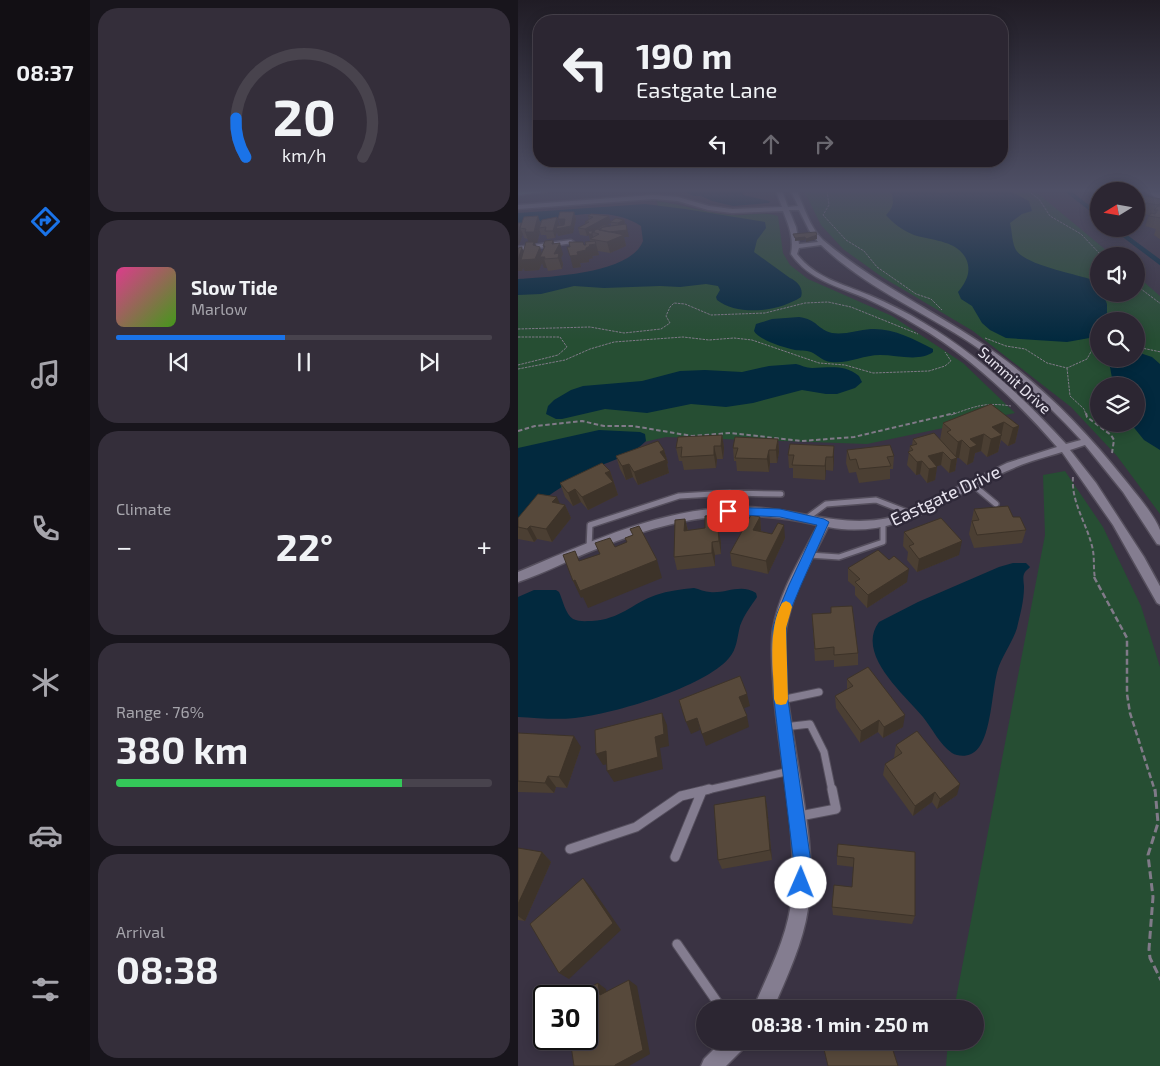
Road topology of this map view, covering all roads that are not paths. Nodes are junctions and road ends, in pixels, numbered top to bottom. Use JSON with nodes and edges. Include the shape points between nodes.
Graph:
{"nodes":[{"id":1,"x":802,"y":241,"type":"edge"},
{"id":2,"x":821,"y":241,"type":"edge"},
{"id":3,"x":571,"y":242,"type":"edge"},
{"id":4,"x":824,"y":244,"type":"junction"},
{"id":5,"x":795,"y":246,"type":"junction"},
{"id":6,"x":518,"y":249,"type":"edge"},
{"id":7,"x":1087,"y":441,"type":"junction"},
{"id":8,"x":1065,"y":448,"type":"junction"},
{"id":9,"x":972,"y":484,"type":"junction"},
{"id":10,"x":730,"y":493,"type":"junction"},
{"id":11,"x":781,"y":494,"type":"dead end"},
{"id":12,"x":996,"y":504,"type":"dead end"},
{"id":13,"x":728,"y":511,"type":"junction"},
{"id":14,"x":912,"y":514,"type":"junction"},
{"id":15,"x":807,"y":518,"type":"junction"},
{"id":16,"x":824,"y":522,"type":"junction"},
{"id":17,"x":883,"y":524,"type":"junction"},
{"id":18,"x":1160,"y":541,"type":"edge"},
{"id":19,"x":589,"y":548,"type":"junction"},
{"id":20,"x":809,"y":555,"type":"junction"},
{"id":21,"x":518,"y":577,"type":"edge"},
{"id":22,"x":1160,"y":600,"type":"edge"},
{"id":23,"x":819,"y":692,"type":"dead end"},
{"id":24,"x":781,"y":700,"type":"junction"},
{"id":25,"x":784,"y":727,"type":"junction"},
{"id":26,"x":790,"y":771,"type":"junction"},
{"id":27,"x":702,"y":791,"type":"junction"},
{"id":28,"x":796,"y":817,"type":"junction"},
{"id":29,"x":570,"y":849,"type":"dead end"},
{"id":30,"x":675,"y":857,"type":"dead end"},
{"id":31,"x":677,"y":944,"type":"dead end"},
{"id":32,"x":716,"y":1000,"type":"edge"},
{"id":33,"x":766,"y":1000,"type":"edge"},
{"id":34,"x":728,"y":1050,"type":"edge"},
{"id":35,"x":715,"y":1064,"type":"edge"}],
"edges":[{"from":1,"to":5,"type":"street","name":"Summit Drive"},
{"from":2,"to":4,"type":"street","name":"Summit Drive"},
{"from":3,"to":6,"type":"street"},
{"from":4,"to":5,"type":"street"},
{"from":4,"to":7,"type":"street","name":"Summit Drive","via":[[871,281],[994,356],[1044,397]]},
{"from":5,"to":8,"type":"street","name":"Summit Drive","via":[[794,254],[808,269],[913,320],[968,356],[1002,383]]},
{"from":7,"to":8,"type":"street","name":"Eastgate Drive"},
{"from":7,"to":18,"type":"street","name":"Summit Drive"},
{"from":8,"to":9,"type":"street","name":"Eastgate Drive","via":[[1011,465]]},
{"from":8,"to":22,"type":"street","name":"Summit Drive","via":[[1142,563]]},
{"from":9,"to":12,"type":"lane"},
{"from":9,"to":14,"type":"street","name":"Eastgate Drive"},
{"from":10,"to":11,"type":"lane"},
{"from":10,"to":13,"type":"lane"},
{"from":10,"to":19,"type":"lane","via":[[678,496],[590,525]]},
{"from":13,"to":15,"type":"street","name":"Eastgate Drive","via":[[780,513]]},
{"from":13,"to":19,"type":"street","name":"Eastgate Drive","via":[[674,518]]},
{"from":14,"to":15,"type":"lane","via":[[876,500],[826,504]]},
{"from":14,"to":17,"type":"street","name":"Eastgate Drive"},
{"from":15,"to":16,"type":"street","name":"Eastgate Drive"},
{"from":16,"to":17,"type":"street","name":"Eastgate Drive","via":[[856,526]]},
{"from":16,"to":20,"type":"street"},
{"from":17,"to":20,"type":"lane","via":[[883,542],[839,557]]},
{"from":19,"to":21,"type":"street","name":"Eastgate Drive"},
{"from":20,"to":24,"type":"street","via":[[780,628]]},
{"from":23,"to":24,"type":"lane"},
{"from":24,"to":25,"type":"street"},
{"from":25,"to":26,"type":"street"},
{"from":25,"to":28,"type":"lane","via":[[810,724],[824,752],[836,809]]},
{"from":26,"to":27,"type":"lane"},
{"from":26,"to":28,"type":"street"},
{"from":27,"to":29,"type":"lane","via":[[681,796],[636,827]]},
{"from":27,"to":30,"type":"lane"},
{"from":28,"to":33,"type":"street","via":[[801,856],[801,897],[781,970]]},
{"from":31,"to":32,"type":"lane"},
{"from":34,"to":35,"type":"street"}]}
